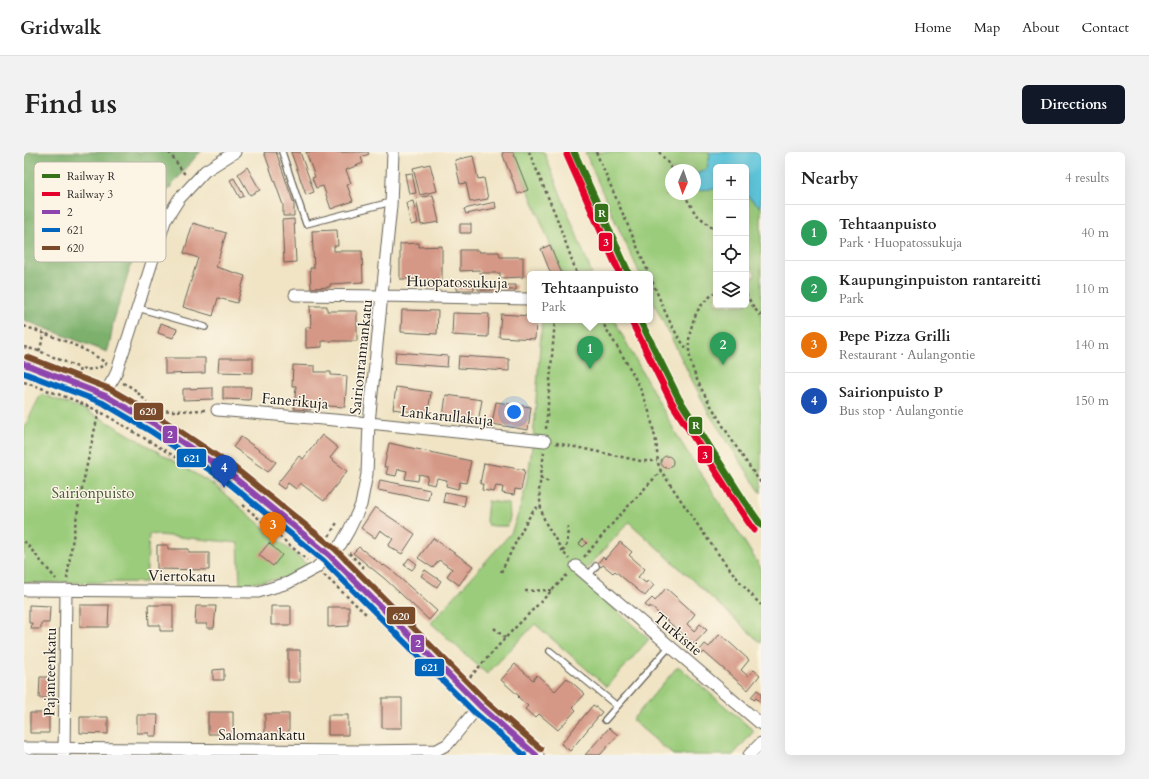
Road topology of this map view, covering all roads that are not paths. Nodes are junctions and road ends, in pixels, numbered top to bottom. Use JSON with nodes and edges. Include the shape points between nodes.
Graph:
{"nodes":[{"id":1,"x":235,"y":152,"type":"edge"},
{"id":2,"x":282,"y":152,"type":"edge"},
{"id":3,"x":393,"y":152,"type":"edge"},
{"id":4,"x":391,"y":202,"type":"junction"},
{"id":5,"x":166,"y":219,"type":"edge"},
{"id":6,"x":152,"y":262,"type":"edge"},
{"id":7,"x":295,"y":296,"type":"dead end"},
{"id":8,"x":382,"y":296,"type":"junction"},
{"id":9,"x":527,"y":299,"type":"edge"},
{"id":10,"x":138,"y":308,"type":"junction"},
{"id":11,"x":205,"y":328,"type":"dead end"},
{"id":12,"x":24,"y":364,"type":"edge"},
{"id":13,"x":106,"y":396,"type":"junction"},
{"id":14,"x":218,"y":410,"type":"road end"},
{"id":15,"x":369,"y":423,"type":"junction"},
{"id":16,"x":545,"y":441,"type":"road end"},
{"id":17,"x":329,"y":555,"type":"junction"},
{"id":18,"x":576,"y":566,"type":"road end"},
{"id":19,"x":596,"y":566,"type":"dead end"},
{"id":20,"x":588,"y":576,"type":"junction"},
{"id":21,"x":24,"y":590,"type":"edge"},
{"id":22,"x":66,"y":590,"type":"junction"},
{"id":23,"x":670,"y":646,"type":"junction"},
{"id":24,"x":550,"y":651,"type":"dead end"},
{"id":25,"x":480,"y":706,"type":"junction"},
{"id":26,"x":617,"y":706,"type":"junction"},
{"id":27,"x":605,"y":720,"type":"dead end"},
{"id":28,"x":761,"y":724,"type":"edge"},
{"id":29,"x":761,"y":743,"type":"edge"},
{"id":30,"x":24,"y":748,"type":"edge"},
{"id":31,"x":64,"y":752,"type":"edge"},
{"id":32,"x":536,"y":755,"type":"edge"},
{"id":33,"x":749,"y":755,"type":"edge"}],
"edges":[{"from":1,"to":5,"type":"street","via":[[205,171],[179,199]]},
{"from":2,"to":4,"type":"lane","via":[[306,224]]},
{"from":3,"to":4,"type":"street","name":"Sairionrannankatu"},
{"from":4,"to":8,"type":"street","name":"Sairionrannankatu"},
{"from":6,"to":10,"type":"street"},
{"from":7,"to":8,"type":"street","name":"Huopatossukuja"},
{"from":8,"to":9,"type":"street","name":"Huopatossukuja"},
{"from":8,"to":15,"type":"street","name":"Sairionrannankatu"},
{"from":10,"to":11,"type":"lane"},
{"from":10,"to":13,"type":"street"},
{"from":12,"to":13,"type":"main road"},
{"from":13,"to":17,"type":"main road","via":[[156,425],[230,474]]},
{"from":14,"to":15,"type":"street","name":"Fanerikuja"},
{"from":15,"to":16,"type":"street","name":"Lankarullakuja"},
{"from":15,"to":17,"type":"street","name":"Sairionrannankatu","via":[[367,474],[360,505],[341,544]]},
{"from":17,"to":22,"type":"street","name":"Viertokatu","via":[[316,568],[288,583],[258,592]]},
{"from":17,"to":25,"type":"main road"},
{"from":18,"to":20,"type":"street","name":"Turkistie"},
{"from":19,"to":20,"type":"lane"},
{"from":20,"to":23,"type":"street","name":"Turkistie"},
{"from":21,"to":22,"type":"street","name":"Viertokatu"},
{"from":22,"to":31,"type":"street","name":"Pajanteenkatu"},
{"from":23,"to":26,"type":"lane"},
{"from":23,"to":28,"type":"street","name":"Turkistie"},
{"from":24,"to":26,"type":"lane"},
{"from":25,"to":31,"type":"street","name":"Salomaankatu","via":[[448,744],[437,750]]},
{"from":25,"to":32,"type":"main road"},
{"from":26,"to":27,"type":"lane"},
{"from":29,"to":33,"type":"street"},
{"from":30,"to":31,"type":"street","name":"Salomaankatu"}]}
